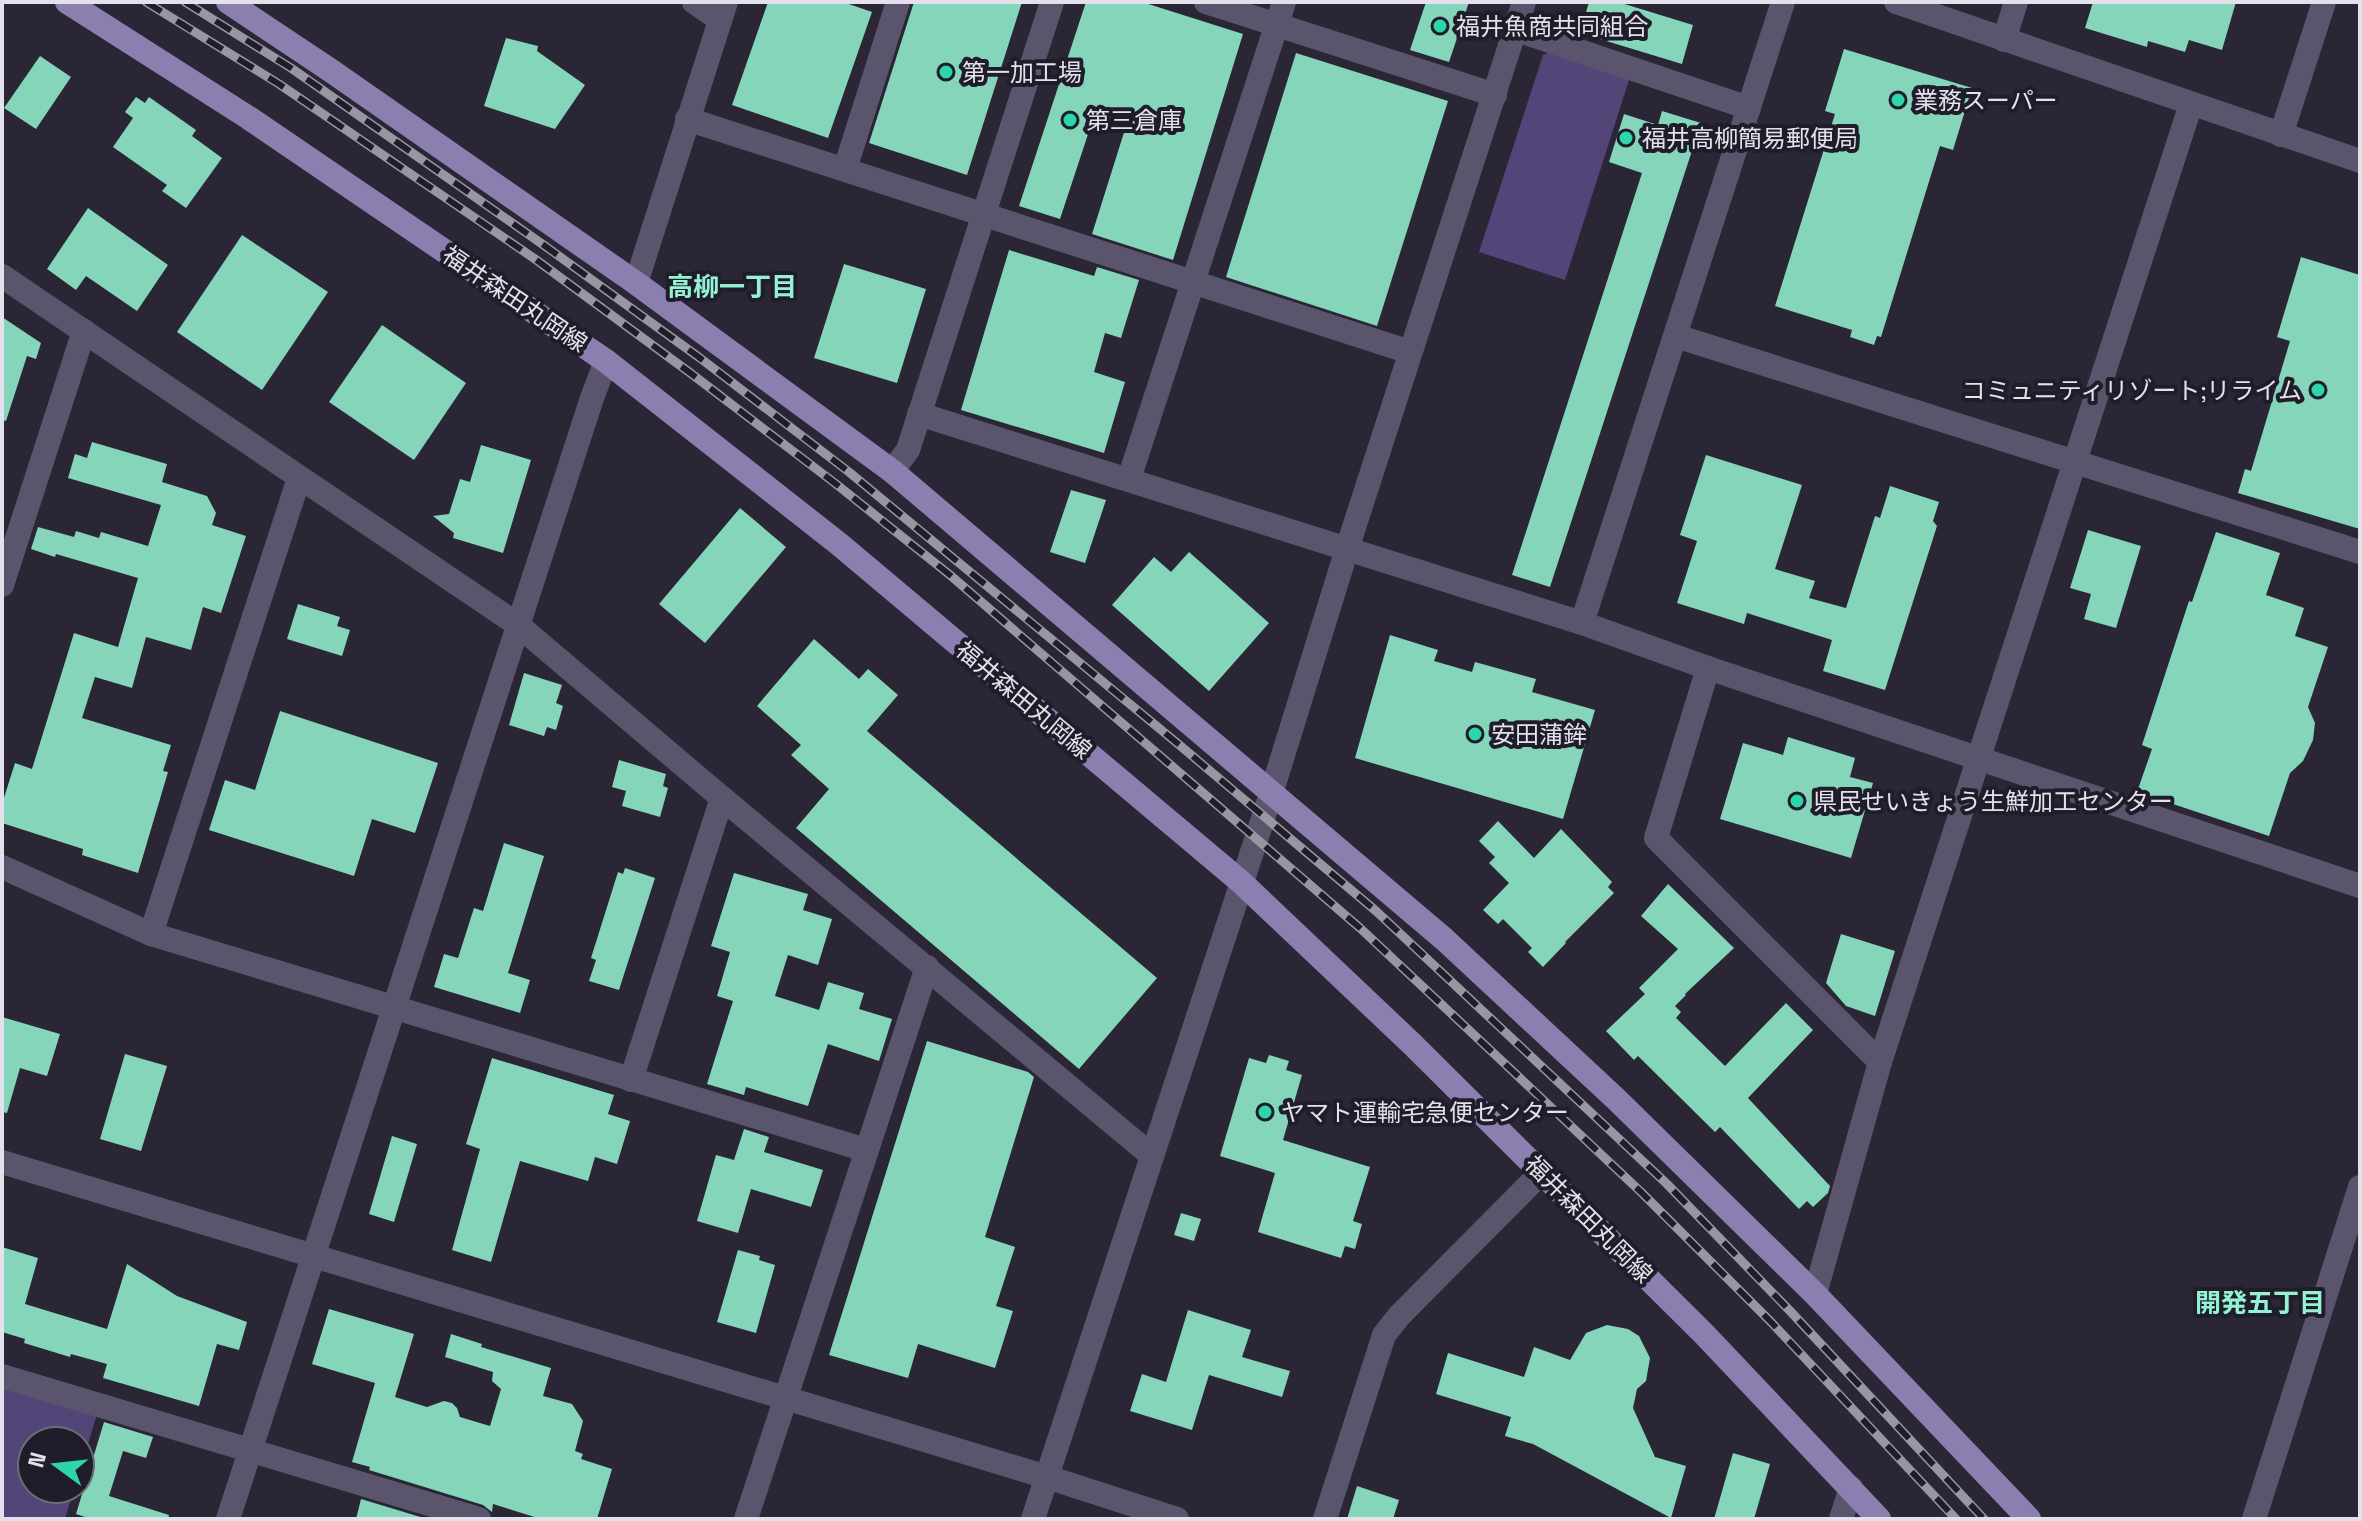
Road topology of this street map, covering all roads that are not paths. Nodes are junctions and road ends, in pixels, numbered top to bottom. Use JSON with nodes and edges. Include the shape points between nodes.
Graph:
{"nodes":[{"id":1,"x":67,"y":2,"type":"edge"},
{"id":2,"x":228,"y":2,"type":"edge"},
{"id":3,"x":694,"y":2,"type":"edge"},
{"id":4,"x":898,"y":2,"type":"edge"},
{"id":5,"x":1052,"y":2,"type":"edge"},
{"id":6,"x":1206,"y":2,"type":"edge"},
{"id":7,"x":1524,"y":2,"type":"edge"},
{"id":8,"x":1783,"y":2,"type":"edge"},
{"id":9,"x":1896,"y":2,"type":"edge"},
{"id":10,"x":2016,"y":2,"type":"edge"},
{"id":11,"x":2324,"y":2,"type":"edge"},
{"id":12,"x":723,"y":11,"type":"edge"},
{"id":13,"x":1280,"y":13,"type":"edge"},
{"id":14,"x":1514,"y":29,"type":"junction"},
{"id":15,"x":2004,"y":40,"type":"junction"},
{"id":16,"x":1495,"y":95,"type":"junction"},
{"id":17,"x":2191,"y":104,"type":"junction"},
{"id":18,"x":1749,"y":108,"type":"junction"},
{"id":19,"x":687,"y":119,"type":"junction"},
{"id":20,"x":2281,"y":135,"type":"junction"},
{"id":21,"x":2360,"y":161,"type":"edge"},
{"id":22,"x":845,"y":169,"type":"junction"},
{"id":23,"x":984,"y":213,"type":"junction"},
{"id":24,"x":2,"y":276,"type":"edge"},
{"id":25,"x":1193,"y":281,"type":"junction"},
{"id":26,"x":636,"y":283,"type":"junction"},
{"id":27,"x":84,"y":331,"type":"junction"},
{"id":28,"x":1676,"y":336,"type":"junction"},
{"id":29,"x":1410,"y":352,"type":"junction"},
{"id":30,"x":606,"y":361,"type":"junction"},
{"id":31,"x":919,"y":414,"type":"junction"},
{"id":32,"x":2074,"y":462,"type":"junction"},
{"id":33,"x":892,"y":471,"type":"junction"},
{"id":34,"x":299,"y":478,"type":"junction"},
{"id":35,"x":1129,"y":479,"type":"junction"},
{"id":36,"x":1347,"y":549,"type":"junction"},
{"id":37,"x":2360,"y":552,"type":"edge"},
{"id":38,"x":2,"y":585,"type":"edge"},
{"id":39,"x":1582,"y":623,"type":"junction"},
{"id":40,"x":518,"y":625,"type":"junction"},
{"id":41,"x":1708,"y":668,"type":"junction"},
{"id":42,"x":1978,"y":759,"type":"junction"},
{"id":43,"x":1271,"y":794,"type":"junction"},
{"id":44,"x":722,"y":798,"type":"junction"},
{"id":45,"x":2,"y":867,"type":"edge"},
{"id":46,"x":1241,"y":882,"type":"junction"},
{"id":47,"x":2360,"y":886,"type":"edge"},
{"id":48,"x":151,"y":934,"type":"junction"},
{"id":49,"x":927,"y":967,"type":"junction"},
{"id":50,"x":394,"y":1008,"type":"junction"},
{"id":51,"x":1880,"y":1062,"type":"junction"},
{"id":52,"x":631,"y":1080,"type":"junction"},
{"id":53,"x":866,"y":1150,"type":"junction"},
{"id":54,"x":1151,"y":1155,"type":"junction"},
{"id":55,"x":2,"y":1162,"type":"edge"},
{"id":56,"x":1542,"y":1172,"type":"junction"},
{"id":57,"x":2360,"y":1187,"type":"edge"},
{"id":58,"x":314,"y":1255,"type":"junction"},
{"id":59,"x":1815,"y":1294,"type":"junction"},
{"id":60,"x":2,"y":1376,"type":"edge"},
{"id":61,"x":786,"y":1399,"type":"junction"},
{"id":62,"x":251,"y":1450,"type":"junction"},
{"id":63,"x":1047,"y":1477,"type":"junction"},
{"id":64,"x":1851,"y":1488,"type":"junction"},
{"id":65,"x":402,"y":1508,"type":"edge"},
{"id":66,"x":228,"y":1519,"type":"edge"},
{"id":67,"x":479,"y":1519,"type":"edge"},
{"id":68,"x":746,"y":1519,"type":"edge"},
{"id":69,"x":1033,"y":1519,"type":"edge"},
{"id":70,"x":1177,"y":1519,"type":"edge"},
{"id":71,"x":1325,"y":1519,"type":"edge"},
{"id":72,"x":1841,"y":1519,"type":"edge"},
{"id":73,"x":1879,"y":1519,"type":"edge"},
{"id":74,"x":2029,"y":1519,"type":"edge"},
{"id":75,"x":2254,"y":1519,"type":"edge"}],
"edges":[{"from":1,"to":30,"type":"main road","name":"福井森田丸岡線","via":[[249,118]]},
{"from":2,"to":26,"type":"main road"},
{"from":3,"to":12,"type":"street"},
{"from":4,"to":22,"type":"street"},
{"from":5,"to":23,"type":"street"},
{"from":6,"to":13,"type":"street"},
{"from":7,"to":14,"type":"street"},
{"from":8,"to":18,"type":"street"},
{"from":9,"to":15,"type":"street"},
{"from":10,"to":15,"type":"street"},
{"from":11,"to":20,"type":"street"},
{"from":12,"to":19,"type":"street"},
{"from":13,"to":16,"type":"street"},
{"from":13,"to":25,"type":"street"},
{"from":14,"to":16,"type":"street"},
{"from":14,"to":18,"type":"street"},
{"from":15,"to":17,"type":"street"},
{"from":16,"to":29,"type":"street"},
{"from":17,"to":20,"type":"street"},
{"from":17,"to":32,"type":"street"},
{"from":18,"to":28,"type":"street"},
{"from":19,"to":22,"type":"street"},
{"from":19,"to":26,"type":"street"},
{"from":20,"to":21,"type":"street"},
{"from":22,"to":23,"type":"street"},
{"from":23,"to":25,"type":"street"},
{"from":23,"to":31,"type":"street"},
{"from":24,"to":27,"type":"street"},
{"from":25,"to":29,"type":"street"},
{"from":25,"to":35,"type":"street"},
{"from":26,"to":33,"type":"main road"},
{"from":27,"to":34,"type":"street"},
{"from":27,"to":38,"type":"street"},
{"from":28,"to":32,"type":"street"},
{"from":28,"to":39,"type":"street"},
{"from":29,"to":36,"type":"street"},
{"from":30,"to":40,"type":"street"},
{"from":30,"to":46,"type":"main road","name":"福井森田丸岡線","via":[[839,544]]},
{"from":31,"to":33,"type":"street","via":[[908,450]]},
{"from":31,"to":35,"type":"street"},
{"from":32,"to":37,"type":"street"},
{"from":32,"to":42,"type":"street"},
{"from":33,"to":43,"type":"main road"},
{"from":34,"to":40,"type":"street"},
{"from":34,"to":48,"type":"street"},
{"from":35,"to":36,"type":"street"},
{"from":36,"to":39,"type":"street"},
{"from":36,"to":43,"type":"street"},
{"from":39,"to":41,"type":"street"},
{"from":40,"to":44,"type":"street"},
{"from":40,"to":50,"type":"street"},
{"from":41,"to":42,"type":"street"},
{"from":41,"to":51,"type":"street","via":[[1656,838]]},
{"from":42,"to":47,"type":"street"},
{"from":42,"to":51,"type":"street"},
{"from":43,"to":46,"type":"street"},
{"from":43,"to":59,"type":"main road","via":[[1453,948]]},
{"from":44,"to":49,"type":"street"},
{"from":44,"to":52,"type":"street"},
{"from":45,"to":48,"type":"street"},
{"from":46,"to":54,"type":"street"},
{"from":46,"to":56,"type":"main road","name":"福井森田丸岡線"},
{"from":48,"to":50,"type":"street"},
{"from":49,"to":53,"type":"street"},
{"from":49,"to":54,"type":"street"},
{"from":50,"to":52,"type":"street"},
{"from":50,"to":58,"type":"street"},
{"from":51,"to":59,"type":"street"},
{"from":52,"to":53,"type":"street"},
{"from":53,"to":61,"type":"street"},
{"from":54,"to":63,"type":"street"},
{"from":55,"to":58,"type":"street"},
{"from":56,"to":64,"type":"main road","name":"福井森田丸岡線"},
{"from":56,"to":71,"type":"street","via":[[1384,1335]]},
{"from":57,"to":75,"type":"street"},
{"from":58,"to":61,"type":"street"},
{"from":58,"to":62,"type":"street"},
{"from":59,"to":74,"type":"main road"},
{"from":60,"to":62,"type":"street"},
{"from":61,"to":63,"type":"street"},
{"from":61,"to":68,"type":"street"},
{"from":62,"to":65,"type":"street"},
{"from":62,"to":66,"type":"street"},
{"from":63,"to":69,"type":"street"},
{"from":63,"to":70,"type":"street"},
{"from":64,"to":72,"type":"street"},
{"from":64,"to":73,"type":"main road","name":"福井森田丸岡線"},
{"from":65,"to":67,"type":"street"}]}
